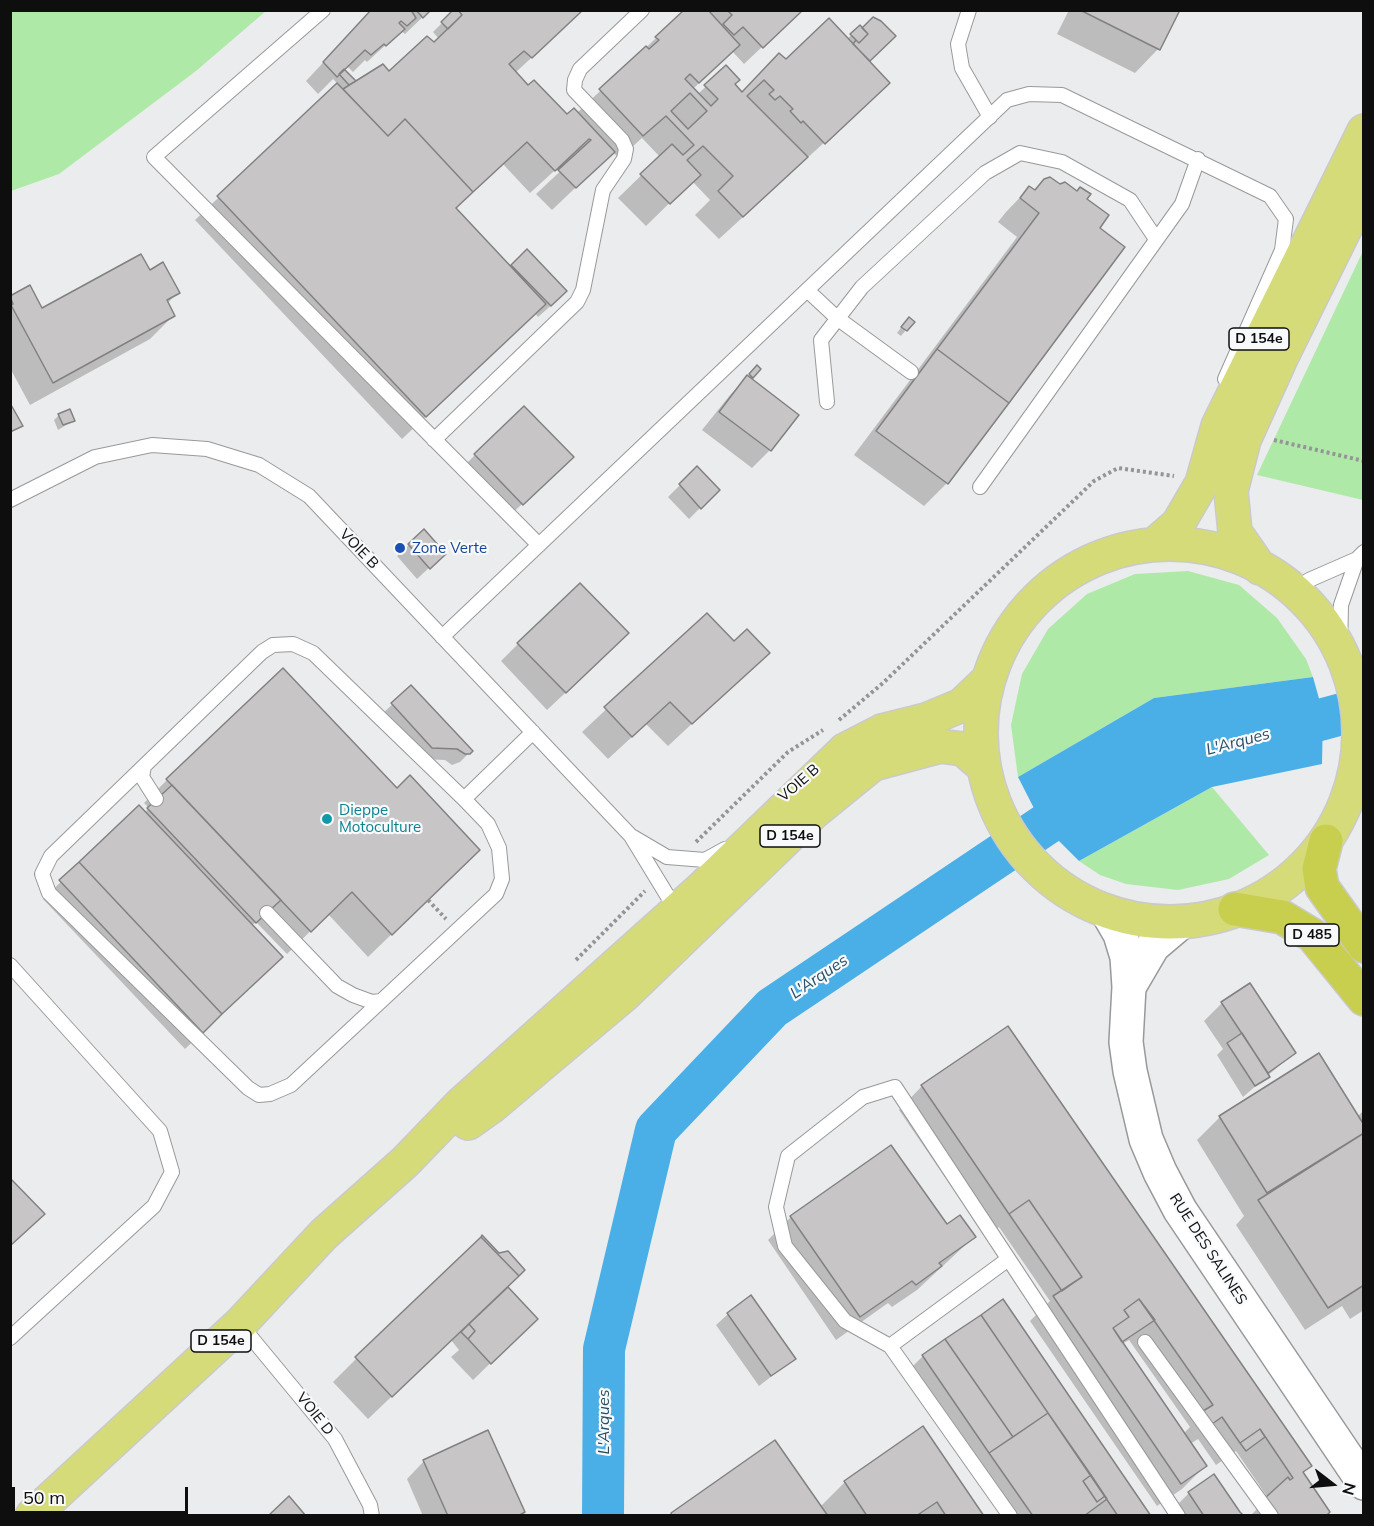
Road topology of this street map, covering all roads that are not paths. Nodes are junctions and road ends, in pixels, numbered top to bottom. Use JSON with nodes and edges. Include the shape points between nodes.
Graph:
{"nodes":[{"id":1,"x":323,"y":10,"type":"edge"},
{"id":2,"x":642,"y":10,"type":"edge"},
{"id":3,"x":969,"y":10,"type":"edge"},
{"id":4,"x":990,"y":117,"type":"junction"},
{"id":5,"x":1364,"y":131,"type":"edge"},
{"id":6,"x":1198,"y":159,"type":"junction"},
{"id":7,"x":1364,"y":190,"type":"edge"},
{"id":8,"x":1156,"y":239,"type":"junction"},
{"id":9,"x":807,"y":290,"type":"junction"},
{"id":10,"x":837,"y":318,"type":"junction"},
{"id":11,"x":911,"y":372,"type":"dead end"},
{"id":12,"x":826,"y":402,"type":"dead end"},
{"id":13,"x":434,"y":440,"type":"junction"},
{"id":14,"x":1202,"y":483,"type":"junction"},
{"id":15,"x":980,"y":487,"type":"dead end"},
{"id":16,"x":10,"y":500,"type":"edge"},
{"id":17,"x":1155,"y":544,"type":"junction"},
{"id":18,"x":539,"y":545,"type":"junction"},
{"id":19,"x":1360,"y":555,"type":"edge"},
{"id":20,"x":1261,"y":569,"type":"junction"},
{"id":21,"x":1296,"y":592,"type":"junction"},
{"id":22,"x":442,"y":636,"type":"junction"},
{"id":23,"x":1340,"y":654,"type":"junction"},
{"id":24,"x":987,"y":681,"type":"junction"},
{"id":25,"x":533,"y":732,"type":"junction"},
{"id":26,"x":845,"y":750,"type":"junction"},
{"id":27,"x":144,"y":766,"type":"junction"},
{"id":28,"x":988,"y":779,"type":"junction"},
{"id":29,"x":156,"y":799,"type":"dead end"},
{"id":30,"x":464,"y":800,"type":"junction"},
{"id":31,"x":631,"y":836,"type":"junction"},
{"id":32,"x":1326,"y":841,"type":"junction"},
{"id":33,"x":1235,"y":909,"type":"junction"},
{"id":34,"x":267,"y":913,"type":"dead end"},
{"id":35,"x":1109,"y":915,"type":"junction"},
{"id":36,"x":668,"y":919,"type":"junction"},
{"id":37,"x":1179,"y":924,"type":"junction"},
{"id":38,"x":1364,"y":946,"type":"edge"},
{"id":39,"x":10,"y":965,"type":"edge"},
{"id":40,"x":1129,"y":987,"type":"junction"},
{"id":41,"x":1364,"y":999,"type":"edge"},
{"id":42,"x":381,"y":1001,"type":"junction"},
{"id":43,"x":405,"y":1162,"type":"junction"},
{"id":44,"x":1007,"y":1260,"type":"junction"},
{"id":45,"x":240,"y":1324,"type":"junction"},
{"id":46,"x":10,"y":1338,"type":"edge"},
{"id":47,"x":1145,"y":1342,"type":"dead end"},
{"id":48,"x":890,"y":1346,"type":"junction"},
{"id":49,"x":1364,"y":1483,"type":"edge"},
{"id":50,"x":32,"y":1515,"type":"edge"},
{"id":51,"x":372,"y":1515,"type":"edge"},
{"id":52,"x":1010,"y":1515,"type":"edge"},
{"id":53,"x":1178,"y":1515,"type":"edge"},
{"id":54,"x":1271,"y":1515,"type":"edge"}],
"edges":[{"from":1,"to":13,"type":"lane","via":[[154,157]]},
{"from":2,"to":13,"type":"lane","via":[[580,69],[575,80],[574,90],[626,149],[624,159],[603,190],[583,290],[577,302]]},
{"from":3,"to":4,"type":"lane","via":[[958,44],[962,68]]},
{"from":4,"to":6,"type":"lane","via":[[1007,100],[1029,93],[1062,95]]},
{"from":4,"to":9,"type":"lane"},
{"from":5,"to":14,"type":"main road","number":"D 154e","via":[[1218,426]]},
{"from":6,"to":8,"type":"lane","via":[[1182,204]]},
{"from":6,"to":14,"type":"lane","via":[[1270,196],[1286,219],[1282,250],[1234,353],[1208,429],[1198,470]]},
{"from":7,"to":20,"type":"main road","number":"D 154e","via":[[1244,440],[1231,491],[1235,532]]},
{"from":8,"to":10,"type":"lane","via":[[1130,200],[1062,162],[1020,153],[985,173],[862,287]]},
{"from":8,"to":15,"type":"lane"},
{"from":9,"to":10,"type":"lane"},
{"from":9,"to":18,"type":"lane"},
{"from":10,"to":11,"type":"lane"},
{"from":10,"to":12,"type":"lane","via":[[821,340]]},
{"from":13,"to":18,"type":"lane"},
{"from":14,"to":17,"type":"main road","number":"D 154e","via":[[1178,524]]},
{"from":16,"to":22,"type":"lane","name":"VOIE B","via":[[95,457],[152,445],[207,449],[259,465],[309,496]]},
{"from":17,"to":20,"type":"main road","via":[[1198,545],[1240,557]]},
{"from":17,"to":24,"type":"main road","via":[[1093,560],[1039,596],[1012,622]]},
{"from":18,"to":22,"type":"lane"},
{"from":19,"to":21,"type":"lane","via":[[1309,580]]},
{"from":19,"to":23,"type":"lane","via":[[1341,605]]},
{"from":20,"to":21,"type":"main road"},
{"from":21,"to":23,"type":"main road","via":[[1321,621]]},
{"from":22,"to":25,"type":"lane","name":"VOIE B"},
{"from":23,"to":32,"type":"main road","via":[[1351,674],[1359,707],[1361,741],[1346,804]]},
{"from":24,"to":26,"type":"main road","number":"D 154e","via":[[962,705],[926,720],[882,731]]},
{"from":24,"to":28,"type":"main road","via":[[981,726]]},
{"from":25,"to":30,"type":"lane"},
{"from":25,"to":31,"type":"lane","name":"VOIE B"},
{"from":26,"to":31,"type":"lane","name":"VOIE B","via":[[813,768],[730,846],[705,860],[667,857]]},
{"from":26,"to":36,"type":"main road","number":"D 154e"},
{"from":27,"to":29,"type":"lane","via":[[142,777]]},
{"from":27,"to":30,"type":"lane","via":[[262,652],[283,643],[313,652]]},
{"from":27,"to":42,"type":"lane","via":[[51,856],[42,874],[49,893],[259,1095],[291,1085]]},
{"from":28,"to":35,"type":"main road","via":[[1004,822],[1020,850],[1068,892]]},
{"from":28,"to":43,"type":"main road","number":"D 154e","via":[[963,749],[940,746],[873,764],[814,812],[606,1010],[492,1106]]},
{"from":30,"to":42,"type":"lane","via":[[488,824],[500,848],[502,879],[496,894]]},
{"from":31,"to":36,"type":"lane","name":"VOIE B","via":[[670,900]]},
{"from":32,"to":33,"type":"main road","via":[[1301,871],[1278,888]]},
{"from":32,"to":38,"type":"highway","number":"D 485","via":[[1319,869],[1322,887]]},
{"from":33,"to":37,"type":"main road"},
{"from":33,"to":41,"type":"highway","number":"D 485","via":[[1282,917],[1312,935]]},
{"from":34,"to":42,"type":"lane","via":[[337,986],[372,1002]]},
{"from":35,"to":37,"type":"main road","via":[[1152,924]]},
{"from":35,"to":40,"type":"main road","name":"RUE DES SALINES","via":[[1124,945]]},
{"from":36,"to":43,"type":"main road","number":"D 154e","via":[[461,1104]]},
{"from":37,"to":40,"type":"main road","name":"RUE DES SALINES","via":[[1153,946]]},
{"from":39,"to":46,"type":"lane","via":[[160,1131],[172,1172],[154,1206]]},
{"from":40,"to":49,"type":"main road","name":"RUE DES SALINES","via":[[1126,1016],[1130,1071],[1146,1139],[1160,1172],[1180,1210]]},
{"from":43,"to":45,"type":"main road","number":"D 154e","via":[[324,1234]]},
{"from":44,"to":48,"type":"lane"},
{"from":44,"to":48,"type":"lane","via":[[895,1087],[863,1097],[788,1156],[776,1207],[786,1246],[845,1322]]},
{"from":44,"to":53,"type":"lane"},
{"from":45,"to":50,"type":"main road","number":"D 154e"},
{"from":45,"to":51,"type":"lane","name":"VOIE D","via":[[335,1439]]},
{"from":47,"to":54,"type":"lane"},
{"from":48,"to":52,"type":"lane"}]}
